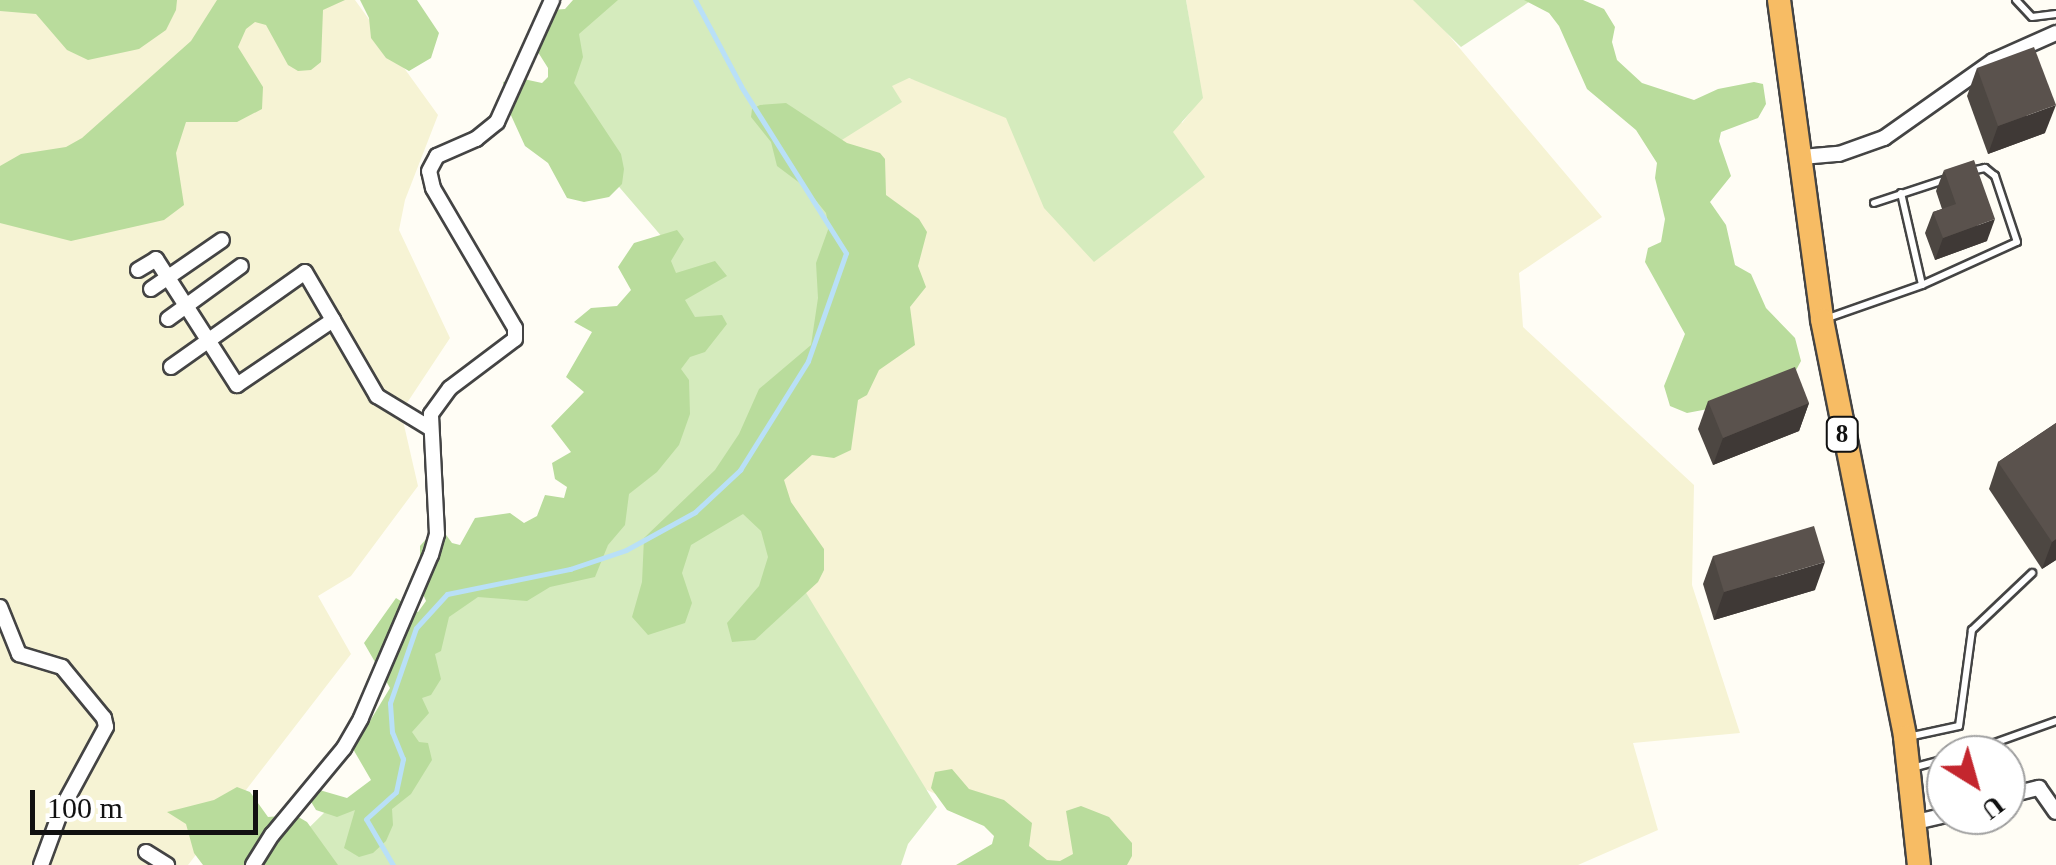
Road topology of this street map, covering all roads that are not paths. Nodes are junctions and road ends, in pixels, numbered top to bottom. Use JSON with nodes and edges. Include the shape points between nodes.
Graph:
{"nodes":[{"id":1,"x":552,"y":0,"type":"edge"},
{"id":2,"x":2016,"y":0,"type":"edge"},
{"id":3,"x":1783,"y":4,"type":"edge"},
{"id":4,"x":2056,"y":14,"type":"edge"},
{"id":5,"x":2056,"y":33,"type":"edge"},
{"id":6,"x":1802,"y":157,"type":"junction"},
{"id":7,"x":1964,"y":173,"type":"edge"},
{"id":8,"x":1948,"y":178,"type":"edge"},
{"id":9,"x":1901,"y":194,"type":"junction"},
{"id":10,"x":1874,"y":204,"type":"dead end"},
{"id":11,"x":222,"y":240,"type":"dead end"},
{"id":12,"x":240,"y":266,"type":"dead end"},
{"id":13,"x":138,"y":270,"type":"dead end"},
{"id":14,"x":168,"y":277,"type":"junction"},
{"id":15,"x":1922,"y":285,"type":"junction"},
{"id":16,"x":151,"y":289,"type":"dead end"},
{"id":17,"x":186,"y":306,"type":"junction"},
{"id":18,"x":168,"y":319,"type":"dead end"},
{"id":19,"x":333,"y":320,"type":"junction"},
{"id":20,"x":1822,"y":320,"type":"junction"},
{"id":21,"x":209,"y":340,"type":"junction"},
{"id":22,"x":171,"y":367,"type":"dead end"},
{"id":23,"x":428,"y":427,"type":"junction"},
{"id":24,"x":2032,"y":572,"type":"dead end"},
{"id":25,"x":0,"y":608,"type":"edge"},
{"id":26,"x":2056,"y":722,"type":"edge"},
{"id":27,"x":2019,"y":735,"type":"edge"},
{"id":28,"x":1905,"y":737,"type":"junction"},
{"id":29,"x":1926,"y":764,"type":"edge"},
{"id":30,"x":1910,"y":768,"type":"junction"},
{"id":31,"x":2026,"y":791,"type":"edge"},
{"id":32,"x":2056,"y":812,"type":"edge"},
{"id":33,"x":1926,"y":820,"type":"edge"},
{"id":34,"x":1916,"y":822,"type":"junction"},
{"id":35,"x":146,"y":852,"type":"dead end"},
{"id":36,"x":41,"y":865,"type":"edge"},
{"id":37,"x":167,"y":865,"type":"edge"},
{"id":38,"x":253,"y":865,"type":"edge"},
{"id":39,"x":1920,"y":865,"type":"edge"}],
"edges":[{"from":1,"to":23,"type":"street","via":[[496,122],[432,162],[433,188],[515,328],[515,339],[441,396]]},
{"from":2,"to":4,"type":"lane","via":[[2032,17]]},
{"from":3,"to":6,"type":"highway","number":"8"},
{"from":5,"to":6,"type":"street","via":[[1994,61],[1875,143]]},
{"from":6,"to":20,"type":"highway","number":"8"},
{"from":7,"to":15,"type":"lane","via":[[1984,168],[1995,176],[2017,242]]},
{"from":8,"to":9,"type":"lane"},
{"from":9,"to":10,"type":"lane"},
{"from":9,"to":15,"type":"lane"},
{"from":11,"to":14,"type":"street"},
{"from":12,"to":17,"type":"street"},
{"from":13,"to":14,"type":"street","via":[[156,258]]},
{"from":14,"to":16,"type":"street"},
{"from":14,"to":17,"type":"street"},
{"from":15,"to":20,"type":"lane"},
{"from":17,"to":18,"type":"street"},
{"from":17,"to":21,"type":"street"},
{"from":19,"to":21,"type":"street","via":[[237,384]]},
{"from":19,"to":21,"type":"street","via":[[305,272]]},
{"from":19,"to":23,"type":"street","via":[[377,396]]},
{"from":20,"to":28,"type":"highway","number":"8"},
{"from":21,"to":22,"type":"street"},
{"from":23,"to":38,"type":"street","via":[[437,534],[431,554],[352,733]]},
{"from":24,"to":28,"type":"lane","via":[[1972,630],[1959,726]]},
{"from":25,"to":36,"type":"street","via":[[19,654],[62,668],[106,727],[48,837]]},
{"from":26,"to":27,"type":"lane"},
{"from":28,"to":30,"type":"highway","number":"8"},
{"from":29,"to":30,"type":"lane"},
{"from":30,"to":34,"type":"highway","number":"8"},
{"from":31,"to":32,"type":"street","via":[[2039,788]]},
{"from":33,"to":34,"type":"street"},
{"from":34,"to":39,"type":"highway","number":"8"},
{"from":35,"to":37,"type":"street"}]}
